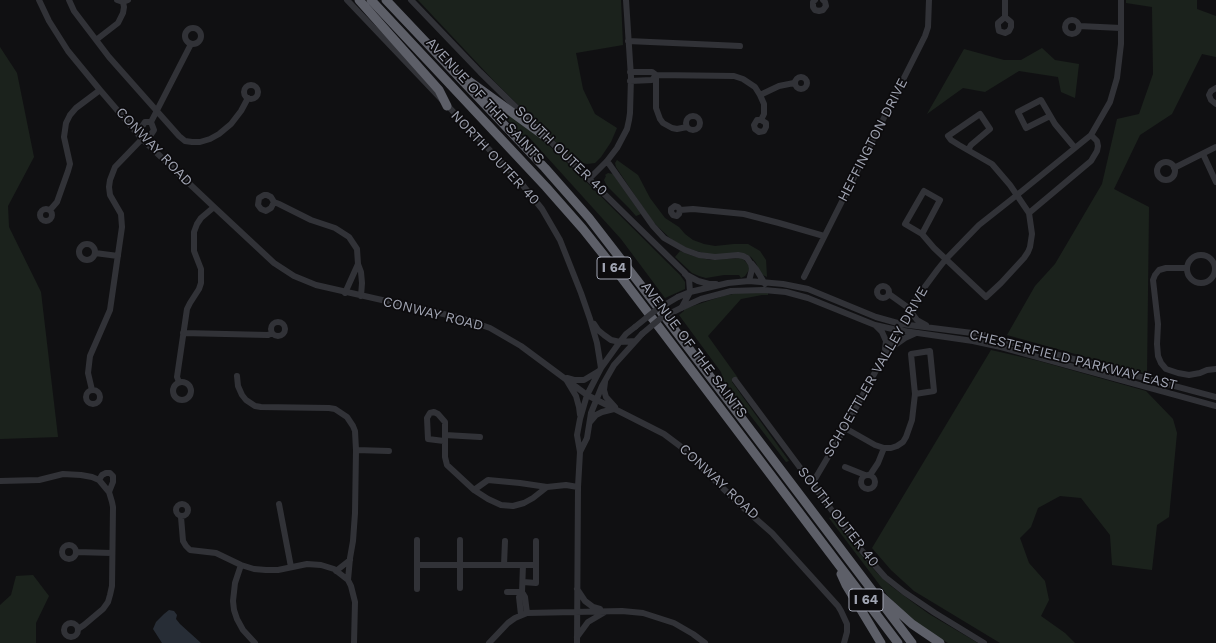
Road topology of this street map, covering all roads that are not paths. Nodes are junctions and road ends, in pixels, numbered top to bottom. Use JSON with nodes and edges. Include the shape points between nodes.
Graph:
{"nodes":[{"id":1,"x":38,"y":0,"type":"edge"},
{"id":2,"x":69,"y":0,"type":"edge"},
{"id":3,"x":347,"y":0,"type":"edge"},
{"id":4,"x":359,"y":0,"type":"edge"},
{"id":5,"x":371,"y":0,"type":"edge"},
{"id":6,"x":386,"y":0,"type":"edge"},
{"id":7,"x":411,"y":0,"type":"edge"},
{"id":8,"x":626,"y":0,"type":"edge"},
{"id":9,"x":815,"y":0,"type":"edge"},
{"id":10,"x":823,"y":0,"type":"edge"},
{"id":11,"x":930,"y":0,"type":"edge"},
{"id":12,"x":1005,"y":0,"type":"edge"},
{"id":13,"x":1121,"y":0,"type":"edge"},
{"id":14,"x":123,"y":1,"type":"edge"},
{"id":15,"x":1005,"y":17,"type":"dead end"},
{"id":16,"x":1079,"y":26,"type":"dead end"},
{"id":17,"x":1121,"y":28,"type":"junction"},
{"id":18,"x":96,"y":40,"type":"junction"},
{"id":19,"x":628,"y":41,"type":"junction"},
{"id":20,"x":191,"y":44,"type":"dead end"},
{"id":21,"x":740,"y":46,"type":"dead end"},
{"id":22,"x":450,"y":68,"type":"junction"},
{"id":23,"x":630,"y":72,"type":"junction"},
{"id":24,"x":656,"y":75,"type":"junction"},
{"id":25,"x":630,"y":81,"type":"junction"},
{"id":26,"x":794,"y":83,"type":"dead end"},
{"id":27,"x":1216,"y":88,"type":"edge"},
{"id":28,"x":100,"y":90,"type":"junction"},
{"id":29,"x":760,"y":95,"type":"junction"},
{"id":30,"x":248,"y":98,"type":"dead end"},
{"id":31,"x":1216,"y":104,"type":"edge"},
{"id":32,"x":447,"y":106,"type":"junction"},
{"id":33,"x":156,"y":109,"type":"junction"},
{"id":34,"x":1050,"y":116,"type":"junction"},
{"id":35,"x":761,"y":120,"type":"dead end"},
{"id":36,"x":150,"y":122,"type":"junction"},
{"id":37,"x":687,"y":127,"type":"dead end"},
{"id":38,"x":1091,"y":135,"type":"junction"},
{"id":39,"x":546,"y":137,"type":"junction"},
{"id":40,"x":142,"y":139,"type":"junction"},
{"id":41,"x":1216,"y":147,"type":"edge"},
{"id":42,"x":1075,"y":148,"type":"junction"},
{"id":43,"x":968,"y":150,"type":"junction"},
{"id":44,"x":1203,"y":154,"type":"junction"},
{"id":45,"x":607,"y":160,"type":"junction"},
{"id":46,"x":1174,"y":168,"type":"dead end"},
{"id":47,"x":589,"y":179,"type":"junction"},
{"id":48,"x":1216,"y":182,"type":"edge"},
{"id":49,"x":1017,"y":196,"type":"junction"},
{"id":50,"x":274,"y":202,"type":"dead end"},
{"id":51,"x":214,"y":207,"type":"junction"},
{"id":52,"x":50,"y":210,"type":"dead end"},
{"id":53,"x":680,"y":210,"type":"dead end"},
{"id":54,"x":1029,"y":213,"type":"junction"},
{"id":55,"x":922,"y":234,"type":"junction"},
{"id":56,"x":824,"y":236,"type":"junction"},
{"id":57,"x":95,"y":253,"type":"dead end"},
{"id":58,"x":118,"y":256,"type":"junction"},
{"id":59,"x":946,"y":259,"type":"junction"},
{"id":60,"x":749,"y":261,"type":"junction"},
{"id":61,"x":358,"y":264,"type":"junction"},
{"id":62,"x":1187,"y":268,"type":"junction"},
{"id":63,"x":685,"y":273,"type":"junction"},
{"id":64,"x":804,"y":277,"type":"dead end"},
{"id":65,"x":749,"y":280,"type":"junction"},
{"id":66,"x":351,"y":281,"type":"junction"},
{"id":67,"x":764,"y":282,"type":"junction"},
{"id":68,"x":362,"y":283,"type":"junction"},
{"id":69,"x":726,"y":284,"type":"junction"},
{"id":70,"x":770,"y":290,"type":"junction"},
{"id":71,"x":690,"y":292,"type":"junction"},
{"id":72,"x":345,"y":293,"type":"junction"},
{"id":73,"x":888,"y":294,"type":"dead end"},
{"id":74,"x":361,"y":296,"type":"junction"},
{"id":75,"x":684,"y":306,"type":"junction"},
{"id":76,"x":911,"y":307,"type":"junction"},
{"id":77,"x":590,"y":319,"type":"junction"},
{"id":78,"x":901,"y":324,"type":"junction"},
{"id":79,"x":874,"y":325,"type":"junction"},
{"id":80,"x":929,"y":327,"type":"junction"},
{"id":81,"x":897,"y":330,"type":"junction"},
{"id":82,"x":183,"y":333,"type":"junction"},
{"id":83,"x":272,"y":333,"type":"dead end"},
{"id":84,"x":918,"y":333,"type":"junction"},
{"id":85,"x":635,"y":341,"type":"junction"},
{"id":86,"x":620,"y":342,"type":"junction"},
{"id":87,"x":885,"y":352,"type":"junction"},
{"id":88,"x":601,"y":369,"type":"junction"},
{"id":89,"x":1216,"y":369,"type":"edge"},
{"id":90,"x":237,"y":376,"type":"dead end"},
{"id":91,"x":565,"y":378,"type":"junction"},
{"id":92,"x":605,"y":380,"type":"junction"},
{"id":93,"x":735,"y":380,"type":"dead end"},
{"id":94,"x":179,"y":382,"type":"dead end"},
{"id":95,"x":92,"y":390,"type":"dead end"},
{"id":96,"x":915,"y":394,"type":"junction"},
{"id":97,"x":587,"y":395,"type":"junction"},
{"id":98,"x":1216,"y":397,"type":"edge"},
{"id":99,"x":596,"y":399,"type":"junction"},
{"id":100,"x":1216,"y":406,"type":"edge"},
{"id":101,"x":614,"y":409,"type":"junction"},
{"id":102,"x":621,"y":412,"type":"junction"},
{"id":103,"x":580,"y":419,"type":"junction"},
{"id":104,"x":590,"y":422,"type":"junction"},
{"id":105,"x":845,"y":428,"type":"junction"},
{"id":106,"x":480,"y":437,"type":"dead end"},
{"id":107,"x":445,"y":438,"type":"junction"},
{"id":108,"x":884,"y":448,"type":"junction"},
{"id":109,"x":356,"y":450,"type":"junction"},
{"id":110,"x":389,"y":451,"type":"dead end"},
{"id":111,"x":580,"y":452,"type":"junction"},
{"id":112,"x":845,"y":467,"type":"dead end"},
{"id":113,"x":99,"y":480,"type":"junction"},
{"id":114,"x":0,"y":481,"type":"edge"},
{"id":115,"x":812,"y":484,"type":"junction"},
{"id":116,"x":547,"y":487,"type":"junction"},
{"id":117,"x":578,"y":487,"type":"junction"},
{"id":118,"x":474,"y":490,"type":"junction"},
{"id":119,"x":109,"y":492,"type":"junction"},
{"id":120,"x":279,"y":504,"type":"dead end"},
{"id":121,"x":181,"y":516,"type":"dead end"},
{"id":122,"x":417,"y":540,"type":"dead end"},
{"id":123,"x":460,"y":540,"type":"dead end"},
{"id":124,"x":505,"y":541,"type":"dead end"},
{"id":125,"x":536,"y":542,"type":"dead end"},
{"id":126,"x":76,"y":552,"type":"dead end"},
{"id":127,"x":112,"y":552,"type":"junction"},
{"id":128,"x":833,"y":557,"type":"junction"},
{"id":129,"x":350,"y":560,"type":"junction"},
{"id":130,"x":241,"y":565,"type":"junction"},
{"id":131,"x":418,"y":565,"type":"junction"},
{"id":132,"x":459,"y":565,"type":"junction"},
{"id":133,"x":504,"y":565,"type":"junction"},
{"id":134,"x":523,"y":565,"type":"junction"},
{"id":135,"x":536,"y":565,"type":"junction"},
{"id":136,"x":291,"y":567,"type":"junction"},
{"id":137,"x":336,"y":571,"type":"junction"},
{"id":138,"x":348,"y":580,"type":"junction"},
{"id":139,"x":523,"y":582,"type":"junction"},
{"id":140,"x":868,"y":585,"type":"junction"},
{"id":141,"x":460,"y":588,"type":"dead end"},
{"id":142,"x":417,"y":589,"type":"dead end"},
{"id":143,"x":577,"y":589,"type":"junction"},
{"id":144,"x":507,"y":592,"type":"dead end"},
{"id":145,"x":522,"y":592,"type":"junction"},
{"id":146,"x":576,"y":611,"type":"junction"},
{"id":147,"x":607,"y":611,"type":"junction"},
{"id":148,"x":524,"y":614,"type":"junction"},
{"id":149,"x":78,"y":629,"type":"dead end"},
{"id":150,"x":577,"y":640,"type":"edge"},
{"id":151,"x":255,"y":643,"type":"edge"},
{"id":152,"x":354,"y":643,"type":"edge"},
{"id":153,"x":489,"y":643,"type":"edge"},
{"id":154,"x":705,"y":643,"type":"edge"},
{"id":155,"x":844,"y":643,"type":"edge"},
{"id":156,"x":881,"y":643,"type":"edge"},
{"id":157,"x":898,"y":643,"type":"edge"},
{"id":158,"x":912,"y":643,"type":"edge"},
{"id":159,"x":940,"y":643,"type":"edge"},
{"id":160,"x":984,"y":643,"type":"edge"}],
"edges":[{"from":1,"to":28,"type":"street","name":"CONWAY ROAD","via":[[68,51]]},
{"from":2,"to":18,"type":"street","via":[[74,11]]},
{"from":3,"to":32,"type":"street","name":"NORTH OUTER 40"},
{"from":4,"to":32,"type":"highway","via":[[439,90]]},
{"from":5,"to":128,"type":"highway","name":"AVENUE OF THE SAINTS","number":"I 64","via":[[583,229]]},
{"from":6,"to":22,"type":"highway","name":"AVENUE OF THE SAINTS","number":"I 64"},
{"from":7,"to":39,"type":"street","name":"SOUTH OUTER 40"},
{"from":8,"to":19,"type":"street"},
{"from":9,"to":10,"type":"street","via":[[813,7],[819,11],[826,6]]},
{"from":11,"to":56,"type":"street","name":"HEFFINGTON DRIVE","via":[[925,36]]},
{"from":12,"to":15,"type":"street"},
{"from":13,"to":17,"type":"street","name":"SCHOETTLER VALLEY DRIVE"},
{"from":14,"to":18,"type":"street","via":[[123,13],[118,23]]},
{"from":16,"to":17,"type":"street"},
{"from":17,"to":38,"type":"street","name":"SCHOETTLER VALLEY DRIVE","via":[[1119,68],[1113,94]]},
{"from":18,"to":33,"type":"street"},
{"from":19,"to":21,"type":"street"},
{"from":19,"to":23,"type":"street"},
{"from":20,"to":33,"type":"street"},
{"from":22,"to":39,"type":"highway"},
{"from":22,"to":140,"type":"highway","name":"AVENUE OF THE SAINTS","number":"I 64","via":[[545,168],[606,240]]},
{"from":23,"to":24,"type":"street","via":[[652,72]]},
{"from":23,"to":25,"type":"street"},
{"from":24,"to":25,"type":"street","via":[[652,80]]},
{"from":24,"to":29,"type":"street","via":[[734,76],[749,82]]},
{"from":24,"to":37,"type":"street","via":[[656,108],[660,119],[672,128]]},
{"from":25,"to":45,"type":"street","via":[[627,129]]},
{"from":26,"to":29,"type":"street","via":[[779,86]]},
{"from":27,"to":31,"type":"street","via":[[1209,95]]},
{"from":28,"to":40,"type":"street","name":"CONWAY ROAD"},
{"from":28,"to":52,"type":"street","via":[[76,108],[66,123],[64,137],[70,164],[57,202]]},
{"from":29,"to":35,"type":"street","via":[[764,104]]},
{"from":30,"to":33,"type":"street","via":[[228,127],[210,139],[200,142],[192,142],[179,136]]},
{"from":32,"to":77,"type":"street","name":"NORTH OUTER 40","via":[[517,179],[551,222]]},
{"from":33,"to":36,"type":"street"},
{"from":34,"to":34,"type":"street","via":[[1042,100],[1018,112],[1026,128]]},
{"from":34,"to":42,"type":"street"},
{"from":36,"to":40,"type":"street","via":[[145,122],[141,128]]},
{"from":36,"to":40,"type":"street","via":[[154,130],[150,136]]},
{"from":38,"to":42,"type":"street","name":"SCHOETTLER VALLEY DRIVE"},
{"from":38,"to":54,"type":"street","via":[[1098,141],[1097,151],[1091,161]]},
{"from":39,"to":47,"type":"street","name":"SOUTH OUTER 40"},
{"from":40,"to":51,"type":"street","name":"CONWAY ROAD"},
{"from":40,"to":58,"type":"street","via":[[116,167],[110,180],[110,195],[122,219]]},
{"from":41,"to":44,"type":"street"},
{"from":42,"to":49,"type":"street","name":"SCHOETTLER VALLEY DRIVE"},
{"from":43,"to":43,"type":"street","via":[[990,129],[980,114],[948,136]]},
{"from":43,"to":49,"type":"street","via":[[992,164]]},
{"from":44,"to":46,"type":"street"},
{"from":44,"to":48,"type":"street"},
{"from":45,"to":47,"type":"street"},
{"from":45,"to":60,"type":"street","via":[[653,226],[667,240],[699,255],[738,255]]},
{"from":47,"to":63,"type":"street","name":"SOUTH OUTER 40"},
{"from":49,"to":54,"type":"street"},
{"from":49,"to":59,"type":"street","name":"SCHOETTLER VALLEY DRIVE","via":[[979,225]]},
{"from":50,"to":61,"type":"street","via":[[311,220],[335,228],[349,237],[356,249]]},
{"from":51,"to":72,"type":"street","name":"CONWAY ROAD","via":[[274,263],[304,281]]},
{"from":51,"to":82,"type":"street","via":[[201,218],[194,232],[194,251],[200,269],[201,283],[187,309]]},
{"from":53,"to":56,"type":"street","via":[[744,214]]},
{"from":54,"to":59,"type":"street","via":[[1032,234],[1028,252],[986,297]]},
{"from":55,"to":55,"type":"street","via":[[940,200],[924,191],[905,224]]},
{"from":55,"to":59,"type":"street"},
{"from":56,"to":64,"type":"street","name":"HEFFINGTON DRIVE"},
{"from":57,"to":58,"type":"street"},
{"from":58,"to":95,"type":"street","via":[[110,310],[90,356],[88,373]]},
{"from":59,"to":76,"type":"street","name":"SCHOETTLER VALLEY DRIVE"},
{"from":60,"to":65,"type":"street","via":[[752,269]]},
{"from":60,"to":67,"type":"street"},
{"from":61,"to":66,"type":"street"},
{"from":61,"to":68,"type":"street","via":[[362,272]]},
{"from":62,"to":62,"type":"street","via":[[1190,278],[1200,284],[1210,280],[1215,271],[1211,259],[1202,255],[1190,260]]},
{"from":62,"to":89,"type":"street","via":[[1166,268],[1155,274],[1158,356],[1166,369],[1178,373],[1189,375]]},
{"from":63,"to":69,"type":"street","via":[[709,284]]},
{"from":63,"to":71,"type":"street","via":[[689,279]]},
{"from":65,"to":67,"type":"street","name":"CHESTERFIELD PARKWAY EAST"},
{"from":65,"to":69,"type":"street","name":"CHESTERFIELD PARKWAY EAST"},
{"from":66,"to":68,"type":"street"},
{"from":66,"to":72,"type":"street"},
{"from":67,"to":70,"type":"street"},
{"from":67,"to":78,"type":"street","name":"CHESTERFIELD PARKWAY EAST","via":[[808,289],[876,318]]},
{"from":68,"to":74,"type":"street"},
{"from":69,"to":71,"type":"street","name":"CHESTERFIELD PARKWAY EAST"},
{"from":70,"to":75,"type":"street","name":"CHESTERFIELD PARKWAY EAST","via":[[731,291]]},
{"from":70,"to":79,"type":"street","name":"CHESTERFIELD PARKWAY EAST","via":[[808,298]]},
{"from":71,"to":75,"type":"street"},
{"from":71,"to":86,"type":"street","name":"CHESTERFIELD PARKWAY EAST","bridge":true,"via":[[656,310]]},
{"from":72,"to":74,"type":"street","name":"CONWAY ROAD"},
{"from":73,"to":76,"type":"street"},
{"from":74,"to":91,"type":"street","name":"CONWAY ROAD","via":[[461,318],[490,328],[522,346]]},
{"from":75,"to":85,"type":"street","name":"CHESTERFIELD PARKWAY EAST","bridge":true,"via":[[661,318]]},
{"from":76,"to":78,"type":"street","name":"SCHOETTLER VALLEY DRIVE"},
{"from":76,"to":80,"type":"street","via":[[917,320]]},
{"from":77,"to":86,"type":"street","via":[[604,335]]},
{"from":77,"to":88,"type":"street","name":"NORTH OUTER 40"},
{"from":78,"to":80,"type":"street","name":"CHESTERFIELD PARKWAY EAST"},
{"from":78,"to":81,"type":"street","name":"SCHOETTLER VALLEY DRIVE"},
{"from":79,"to":81,"type":"street","name":"CHESTERFIELD PARKWAY EAST"},
{"from":79,"to":87,"type":"street","via":[[882,332],[886,341]]},
{"from":80,"to":98,"type":"street","name":"CHESTERFIELD PARKWAY EAST","via":[[980,334]]},
{"from":81,"to":84,"type":"street","name":"CHESTERFIELD PARKWAY EAST"},
{"from":81,"to":87,"type":"street","name":"SCHOETTLER VALLEY DRIVE"},
{"from":82,"to":83,"type":"street"},
{"from":82,"to":94,"type":"street","via":[[177,377]]},
{"from":84,"to":87,"type":"street","via":[[905,338]]},
{"from":84,"to":100,"type":"street","name":"CHESTERFIELD PARKWAY EAST","via":[[1001,347]]},
{"from":85,"to":86,"type":"street"},
{"from":85,"to":92,"type":"street","name":"CHESTERFIELD PARKWAY EAST","via":[[614,365]]},
{"from":86,"to":88,"type":"street","name":"CHESTERFIELD PARKWAY EAST"},
{"from":87,"to":105,"type":"street","name":"SCHOETTLER VALLEY DRIVE"},
{"from":88,"to":91,"type":"street","via":[[584,380]]},
{"from":88,"to":97,"type":"street","name":"CHESTERFIELD PARKWAY EAST"},
{"from":90,"to":109,"type":"street","via":[[242,395],[255,406],[329,408],[341,412],[355,431]]},
{"from":91,"to":97,"type":"street","name":"CONWAY ROAD"},
{"from":91,"to":103,"type":"street","via":[[576,396],[580,407]]},
{"from":92,"to":99,"type":"street","name":"CHESTERFIELD PARKWAY EAST"},
{"from":92,"to":102,"type":"street","via":[[606,397]]},
{"from":93,"to":115,"type":"street","name":"SOUTH OUTER 40"},
{"from":96,"to":96,"type":"street","via":[[934,391],[930,351],[911,354]]},
{"from":96,"to":108,"type":"street","via":[[912,420],[906,437],[897,446]]},
{"from":97,"to":99,"type":"street","name":"CONWAY ROAD"},
{"from":97,"to":103,"type":"street","name":"CHESTERFIELD PARKWAY EAST"},
{"from":99,"to":101,"type":"street","name":"CONWAY ROAD"},
{"from":99,"to":104,"type":"street","name":"CHESTERFIELD PARKWAY EAST"},
{"from":101,"to":102,"type":"street","name":"CONWAY ROAD"},
{"from":101,"to":104,"type":"street","via":[[596,415]]},
{"from":102,"to":155,"type":"street","name":"CONWAY ROAD","via":[[664,434],[680,446],[772,533],[841,611],[847,632]]},
{"from":103,"to":111,"type":"street","name":"CHESTERFIELD PARKWAY EAST","via":[[577,435]]},
{"from":104,"to":111,"type":"street","name":"CHESTERFIELD PARKWAY EAST","via":[[587,438]]},
{"from":105,"to":108,"type":"street"},
{"from":105,"to":115,"type":"street","name":"SCHOETTLER VALLEY DRIVE"},
{"from":106,"to":107,"type":"street"},
{"from":107,"to":107,"type":"street","via":[[445,422],[438,414],[430,413],[427,418],[428,439]]},
{"from":107,"to":118,"type":"street","via":[[447,465]]},
{"from":108,"to":112,"type":"street","via":[[878,463],[868,475]]},
{"from":109,"to":110,"type":"street"},
{"from":109,"to":129,"type":"street","via":[[354,532]]},
{"from":111,"to":117,"type":"street","name":"CHESTERFIELD PARKWAY EAST"},
{"from":113,"to":114,"type":"street","via":[[63,474],[39,480]]},
{"from":113,"to":119,"type":"street"},
{"from":113,"to":119,"type":"street","via":[[106,473],[113,476]]},
{"from":115,"to":160,"type":"street","name":"SOUTH OUTER 40","via":[[862,551],[885,577],[935,613]]},
{"from":116,"to":117,"type":"street"},
{"from":116,"to":118,"type":"street","via":[[488,480]]},
{"from":116,"to":118,"type":"street","via":[[534,498],[513,506],[488,499]]},
{"from":117,"to":143,"type":"street","name":"CHESTERFIELD PARKWAY EAST"},
{"from":119,"to":127,"type":"street","via":[[113,507]]},
{"from":120,"to":136,"type":"street"},
{"from":121,"to":130,"type":"street","via":[[182,541],[186,546],[194,551],[216,553]]},
{"from":122,"to":131,"type":"street"},
{"from":123,"to":132,"type":"street"},
{"from":124,"to":133,"type":"street"},
{"from":125,"to":135,"type":"street"},
{"from":126,"to":127,"type":"street"},
{"from":127,"to":149,"type":"street","via":[[112,586],[108,602]]},
{"from":128,"to":156,"type":"highway","via":[[846,585]]},
{"from":128,"to":157,"type":"highway","name":"AVENUE OF THE SAINTS","number":"I 64"},
{"from":129,"to":137,"type":"street"},
{"from":129,"to":138,"type":"street"},
{"from":130,"to":136,"type":"street","via":[[266,570]]},
{"from":130,"to":151,"type":"street","via":[[235,583],[234,610],[243,630]]},
{"from":131,"to":132,"type":"street"},
{"from":131,"to":142,"type":"street"},
{"from":132,"to":133,"type":"street"},
{"from":132,"to":141,"type":"street"},
{"from":133,"to":134,"type":"street"},
{"from":134,"to":135,"type":"street"},
{"from":134,"to":139,"type":"street"},
{"from":135,"to":139,"type":"street","via":[[536,583]]},
{"from":136,"to":137,"type":"street","via":[[321,565]]},
{"from":137,"to":138,"type":"street"},
{"from":138,"to":152,"type":"street","via":[[355,602]]},
{"from":139,"to":145,"type":"street"},
{"from":140,"to":158,"type":"highway","name":"AVENUE OF THE SAINTS","number":"I 64"},
{"from":140,"to":159,"type":"highway","via":[[912,624]]},
{"from":143,"to":146,"type":"street","name":"CHESTERFIELD PARKWAY EAST"},
{"from":143,"to":147,"type":"street","via":[[593,607]]},
{"from":144,"to":145,"type":"street"},
{"from":145,"to":148,"type":"street","via":[[526,597]]},
{"from":146,"to":147,"type":"street"},
{"from":146,"to":148,"type":"street"},
{"from":146,"to":150,"type":"street","name":"CHESTERFIELD PARKWAY EAST"},
{"from":147,"to":150,"type":"street","via":[[588,622]]},
{"from":147,"to":154,"type":"street","via":[[643,613],[683,628]]},
{"from":148,"to":153,"type":"street","via":[[508,623]]}]}
